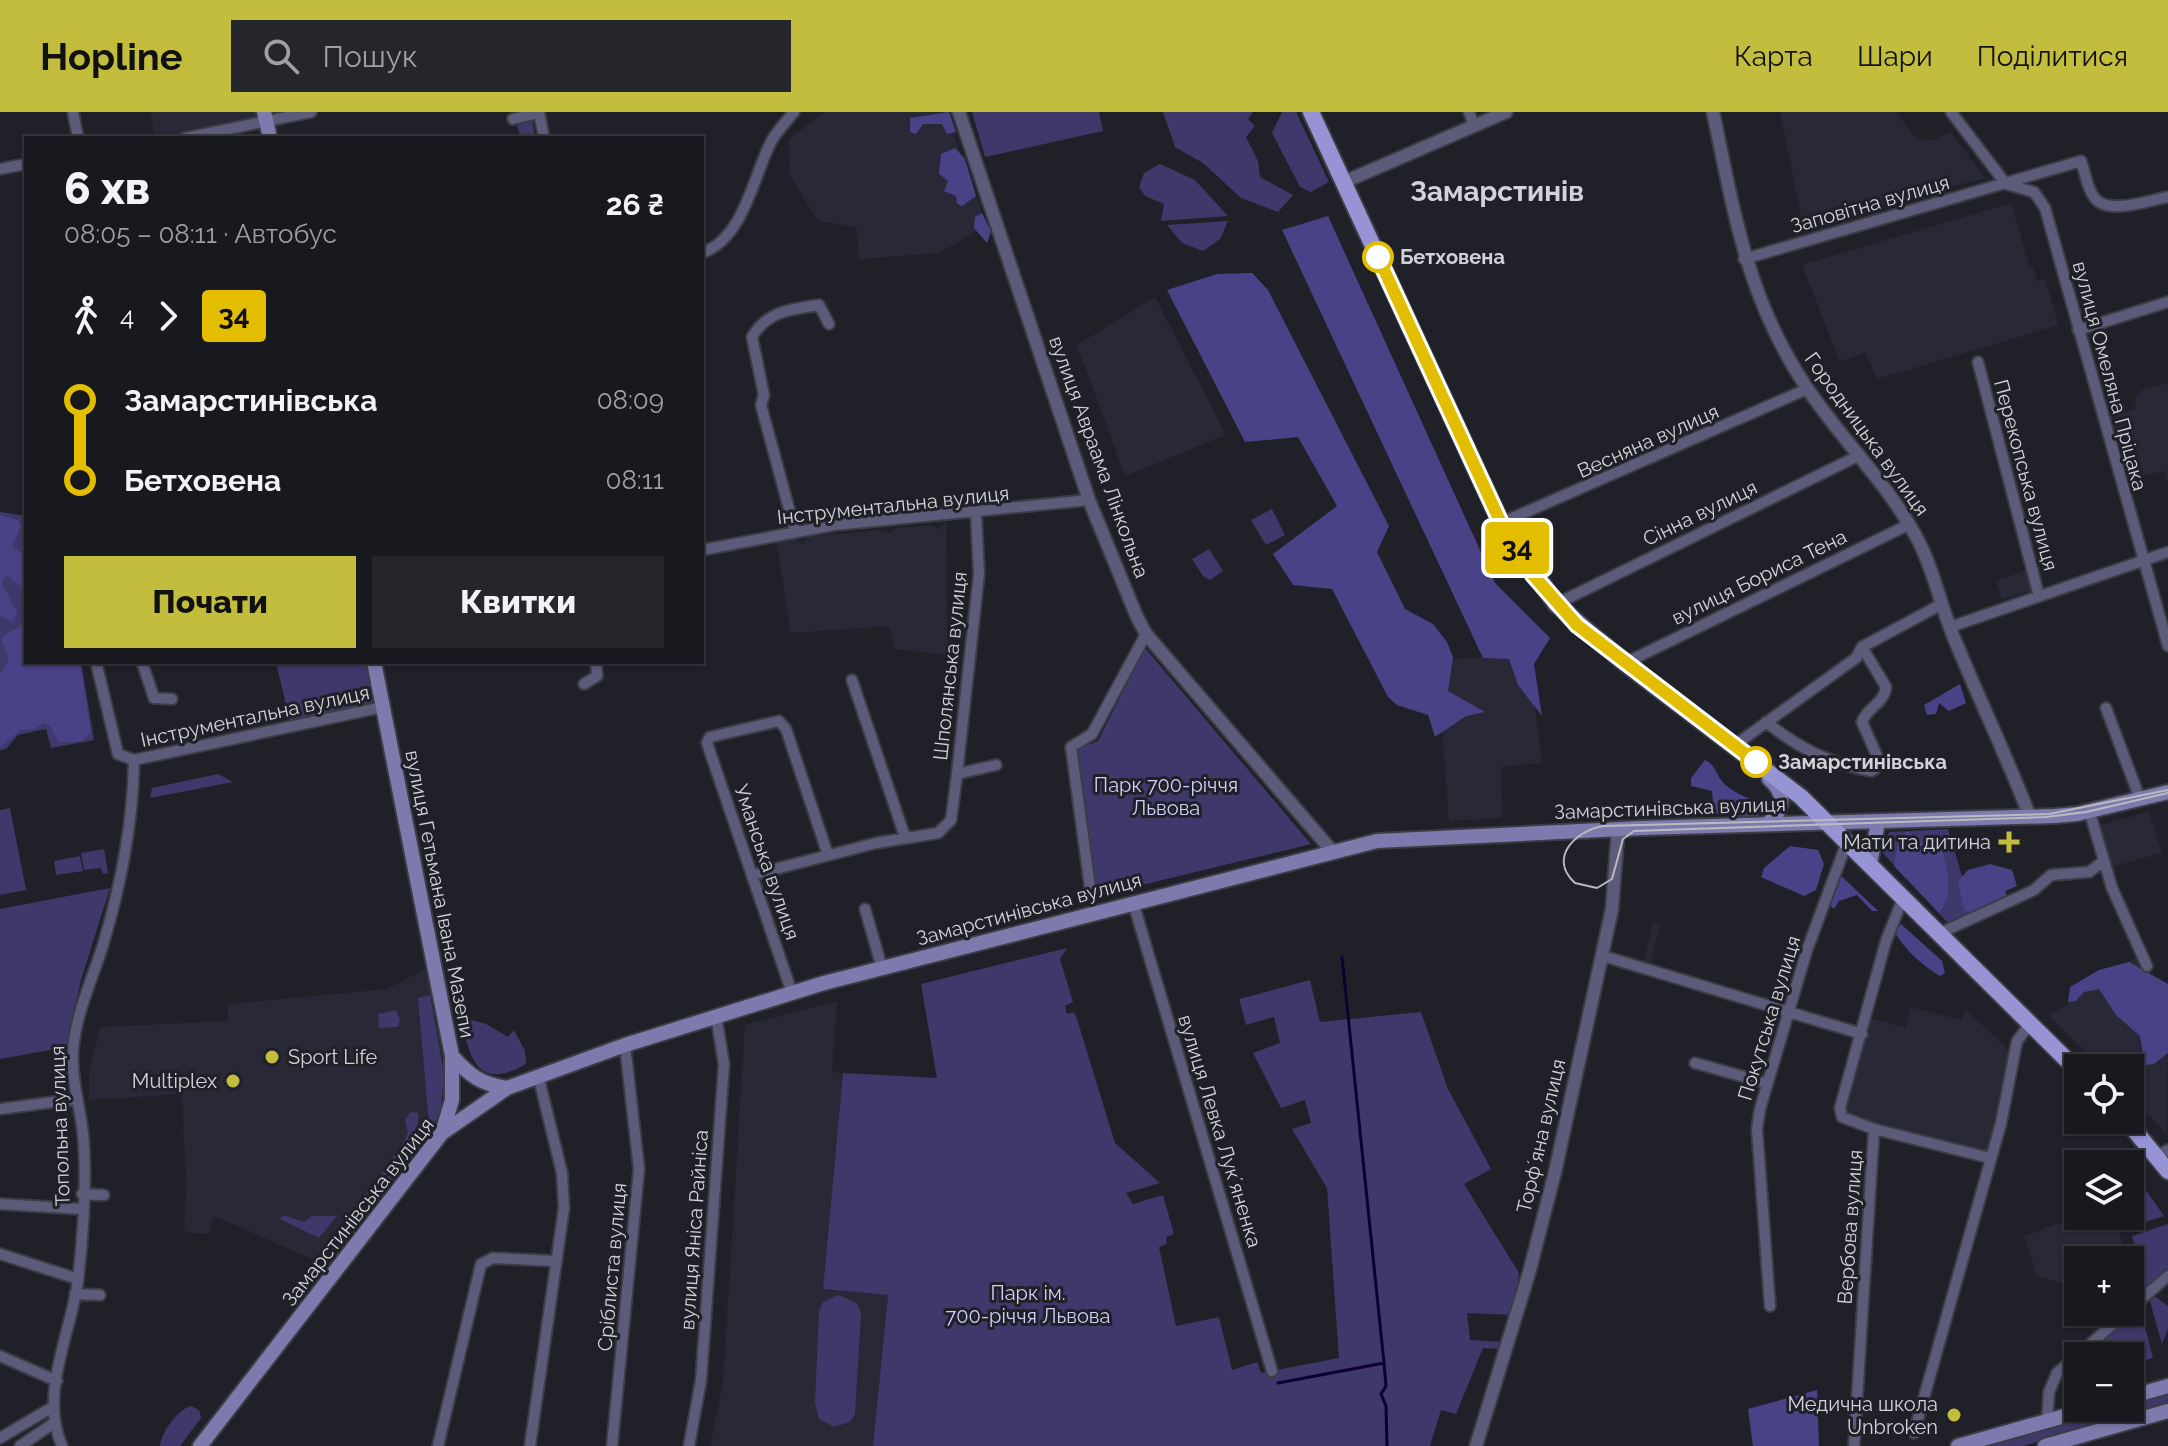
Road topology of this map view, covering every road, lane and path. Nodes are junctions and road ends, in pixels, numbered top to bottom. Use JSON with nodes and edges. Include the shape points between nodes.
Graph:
{"nodes":[{"id":1,"x":73,"y":112,"type":"edge"},
{"id":2,"x":311,"y":112,"type":"edge"},
{"id":3,"x":794,"y":112,"type":"edge"},
{"id":4,"x":959,"y":112,"type":"edge"},
{"id":5,"x":1311,"y":112,"type":"edge"},
{"id":6,"x":1506,"y":112,"type":"edge"},
{"id":7,"x":1713,"y":112,"type":"edge"},
{"id":8,"x":1951,"y":112,"type":"edge"},
{"id":9,"x":539,"y":113,"type":"edge"},
{"id":10,"x":513,"y":119,"type":"dead end"},
{"id":11,"x":267,"y":124,"type":"edge"},
{"id":12,"x":78,"y":136,"type":"edge"},
{"id":13,"x":197,"y":136,"type":"edge"},
{"id":14,"x":544,"y":136,"type":"edge"},
{"id":15,"x":24,"y":164,"type":"edge"},
{"id":16,"x":0,"y":169,"type":"edge"},
{"id":17,"x":1344,"y":182,"type":"junction"},
{"id":18,"x":2006,"y":184,"type":"junction"},
{"id":19,"x":2168,"y":197,"type":"edge"},
{"id":20,"x":704,"y":252,"type":"edge"},
{"id":21,"x":1744,"y":259,"type":"junction"},
{"id":22,"x":2168,"y":302,"type":"edge"},
{"id":23,"x":829,"y":324,"type":"dead end"},
{"id":24,"x":2078,"y":330,"type":"junction"},
{"id":25,"x":1978,"y":362,"type":"dead end"},
{"id":26,"x":1807,"y":389,"type":"junction"},
{"id":27,"x":1860,"y":455,"type":"junction"},
{"id":28,"x":1089,"y":500,"type":"junction"},
{"id":29,"x":976,"y":513,"type":"junction"},
{"id":30,"x":1501,"y":523,"type":"junction"},
{"id":31,"x":1910,"y":524,"type":"junction"},
{"id":32,"x":795,"y":531,"type":"junction"},
{"id":33,"x":704,"y":550,"type":"edge"},
{"id":34,"x":2168,"y":552,"type":"edge"},
{"id":35,"x":2142,"y":560,"type":"junction"},
{"id":36,"x":2039,"y":596,"type":"junction"},
{"id":37,"x":1556,"y":604,"type":"junction"},
{"id":38,"x":1942,"y":604,"type":"junction"},
{"id":39,"x":1950,"y":627,"type":"junction"},
{"id":40,"x":1146,"y":634,"type":"junction"},
{"id":41,"x":2168,"y":646,"type":"edge"},
{"id":42,"x":1862,"y":647,"type":"junction"},
{"id":43,"x":1625,"y":663,"type":"junction"},
{"id":44,"x":96,"y":664,"type":"edge"},
{"id":45,"x":143,"y":664,"type":"edge"},
{"id":46,"x":374,"y":664,"type":"edge"},
{"id":47,"x":596,"y":664,"type":"edge"},
{"id":48,"x":852,"y":680,"type":"dead end"},
{"id":49,"x":584,"y":684,"type":"dead end"},
{"id":50,"x":172,"y":699,"type":"dead end"},
{"id":51,"x":383,"y":707,"type":"junction"},
{"id":52,"x":2106,"y":708,"type":"dead end"},
{"id":53,"x":1766,"y":722,"type":"junction"},
{"id":54,"x":1715,"y":730,"type":"junction"},
{"id":55,"x":1735,"y":745,"type":"junction"},
{"id":56,"x":134,"y":760,"type":"junction"},
{"id":57,"x":996,"y":765,"type":"dead end"},
{"id":58,"x":957,"y":774,"type":"junction"},
{"id":59,"x":2168,"y":792,"type":"edge"},
{"id":60,"x":2140,"y":799,"type":"junction"},
{"id":61,"x":2086,"y":811,"type":"junction"},
{"id":62,"x":2030,"y":817,"type":"junction"},
{"id":63,"x":1878,"y":822,"type":"junction"},
{"id":64,"x":1828,"y":823,"type":"junction"},
{"id":65,"x":1767,"y":824,"type":"junction"},
{"id":66,"x":1618,"y":830,"type":"junction"},
{"id":67,"x":905,"y":837,"type":"junction"},
{"id":68,"x":1847,"y":842,"type":"junction"},
{"id":69,"x":1332,"y":851,"type":"junction"},
{"id":70,"x":828,"y":855,"type":"junction"},
{"id":71,"x":2104,"y":861,"type":"junction"},
{"id":72,"x":1870,"y":864,"type":"junction"},
{"id":73,"x":752,"y":875,"type":"junction"},
{"id":74,"x":1090,"y":887,"type":"dead end"},
{"id":75,"x":1903,"y":898,"type":"junction"},
{"id":76,"x":1133,"y":902,"type":"junction"},
{"id":77,"x":865,"y":909,"type":"dead end"},
{"id":78,"x":427,"y":934,"type":"junction"},
{"id":79,"x":1938,"y":934,"type":"junction"},
{"id":80,"x":1603,"y":956,"type":"junction"},
{"id":81,"x":2147,"y":966,"type":"dead end"},
{"id":82,"x":882,"y":968,"type":"junction"},
{"id":83,"x":434,"y":977,"type":"dead end"},
{"id":84,"x":792,"y":993,"type":"junction"},
{"id":85,"x":1789,"y":1013,"type":"junction"},
{"id":86,"x":716,"y":1016,"type":"junction"},
{"id":87,"x":2030,"y":1024,"type":"junction"},
{"id":88,"x":1862,"y":1034,"type":"junction"},
{"id":89,"x":625,"y":1045,"type":"junction"},
{"id":90,"x":452,"y":1056,"type":"junction"},
{"id":91,"x":2064,"y":1057,"type":"edge"},
{"id":92,"x":1695,"y":1063,"type":"dead end"},
{"id":93,"x":538,"y":1075,"type":"junction"},
{"id":94,"x":1766,"y":1083,"type":"junction"},
{"id":95,"x":507,"y":1088,"type":"junction"},
{"id":96,"x":76,"y":1099,"type":"junction"},
{"id":97,"x":0,"y":1109,"type":"edge"},
{"id":98,"x":1874,"y":1129,"type":"junction"},
{"id":99,"x":442,"y":1133,"type":"junction"},
{"id":100,"x":2142,"y":1134,"type":"edge"},
{"id":101,"x":2163,"y":1153,"type":"edge"},
{"id":102,"x":1990,"y":1158,"type":"junction"},
{"id":103,"x":2168,"y":1171,"type":"edge"},
{"id":104,"x":82,"y":1194,"type":"junction"},
{"id":105,"x":104,"y":1195,"type":"dead end"},
{"id":106,"x":0,"y":1204,"type":"edge"},
{"id":107,"x":82,"y":1209,"type":"junction"},
{"id":108,"x":0,"y":1254,"type":"edge"},
{"id":109,"x":555,"y":1261,"type":"junction"},
{"id":110,"x":2168,"y":1276,"type":"edge"},
{"id":111,"x":78,"y":1279,"type":"junction"},
{"id":112,"x":75,"y":1294,"type":"junction"},
{"id":113,"x":100,"y":1295,"type":"dead end"},
{"id":114,"x":2144,"y":1297,"type":"edge"},
{"id":115,"x":1770,"y":1306,"type":"dead end"},
{"id":116,"x":2111,"y":1326,"type":"edge"},
{"id":117,"x":0,"y":1356,"type":"edge"},
{"id":118,"x":1272,"y":1371,"type":"dead end"},
{"id":119,"x":57,"y":1381,"type":"junction"},
{"id":120,"x":2168,"y":1386,"type":"edge"},
{"id":121,"x":2144,"y":1393,"type":"edge"},
{"id":122,"x":51,"y":1408,"type":"junction"},
{"id":123,"x":2168,"y":1411,"type":"edge"},
{"id":124,"x":2064,"y":1416,"type":"edge"},
{"id":125,"x":2047,"y":1421,"type":"junction"},
{"id":126,"x":54,"y":1423,"type":"junction"},
{"id":127,"x":5,"y":1429,"type":"edge"},
{"id":128,"x":1914,"y":1433,"type":"dead end"},
{"id":129,"x":0,"y":1438,"type":"edge"},
{"id":130,"x":20,"y":1446,"type":"edge"},
{"id":131,"x":62,"y":1446,"type":"edge"},
{"id":132,"x":200,"y":1446,"type":"edge"},
{"id":133,"x":438,"y":1446,"type":"edge"},
{"id":134,"x":530,"y":1446,"type":"edge"},
{"id":135,"x":612,"y":1446,"type":"edge"},
{"id":136,"x":689,"y":1446,"type":"edge"},
{"id":137,"x":1476,"y":1446,"type":"edge"},
{"id":138,"x":1854,"y":1446,"type":"edge"},
{"id":139,"x":1958,"y":1446,"type":"edge"},
{"id":140,"x":2045,"y":1446,"type":"edge"}],
"edges":[{"from":1,"to":12,"type":"street"},
{"from":2,"to":11,"type":"street"},
{"from":3,"to":20,"type":"street","via":[[771,141],[735,222]]},
{"from":4,"to":28,"type":"street","name":"вулиця Авраама Лінкольна"},
{"from":5,"to":17,"type":"main road"},
{"from":6,"to":17,"type":"street"},
{"from":7,"to":21,"type":"street","name":"Городницька вулиця"},
{"from":8,"to":18,"type":"street"},
{"from":9,"to":10,"type":"street"},
{"from":9,"to":14,"type":"street"},
{"from":11,"to":13,"type":"street"},
{"from":15,"to":16,"type":"street"},
{"from":17,"to":30,"type":"main road"},
{"from":18,"to":19,"type":"street","name":"Заповітна вулиця","via":[[2081,161],[2093,196],[2104,205]]},
{"from":18,"to":21,"type":"street","name":"Заповітна вулиця"},
{"from":18,"to":24,"type":"street","name":"вулиця Омеляна Пріцака","via":[[2034,192],[2045,208]]},
{"from":21,"to":26,"type":"street","name":"Городницька вулиця","via":[[1774,331]]},
{"from":22,"to":24,"type":"street"},
{"from":23,"to":32,"type":"street","via":[[819,305],[782,311],[760,324],[752,337],[764,395],[761,405]]},
{"from":24,"to":35,"type":"street","name":"вулиця Омеляна Пріцака"},
{"from":25,"to":36,"type":"street","name":"Перекопська вулиця"},
{"from":26,"to":27,"type":"street","name":"Городницька вулиця"},
{"from":26,"to":30,"type":"street","name":"Весняна вулиця"},
{"from":27,"to":31,"type":"street","name":"Городницька вулиця"},
{"from":27,"to":37,"type":"street","name":"Сінна вулиця"},
{"from":28,"to":29,"type":"street","name":"Інструментальна вулиця"},
{"from":28,"to":40,"type":"street","name":"вулиця Авраама Лінкольна"},
{"from":29,"to":32,"type":"street","name":"Інструментальна вулиця"},
{"from":29,"to":58,"type":"street","name":"Шполянська вулиця","via":[[979,574]]},
{"from":30,"to":37,"type":"main road"},
{"from":31,"to":38,"type":"street","name":"Городницька вулиця"},
{"from":31,"to":43,"type":"street","name":"вулиця Бориса Тена"},
{"from":32,"to":33,"type":"street","name":"Інструментальна вулиця"},
{"from":34,"to":35,"type":"street"},
{"from":35,"to":36,"type":"street"},
{"from":35,"to":41,"type":"street","name":"вулиця Омеляна Пріцака"},
{"from":36,"to":39,"type":"street"},
{"from":37,"to":43,"type":"main road"},
{"from":38,"to":39,"type":"street","name":"Городницька вулиця"},
{"from":38,"to":42,"type":"street"},
{"from":39,"to":62,"type":"street","name":"Городницька вулиця"},
{"from":40,"to":69,"type":"street","name":"вулиця Авраама Лінкольна"},
{"from":40,"to":74,"type":"street","via":[[1092,734],[1071,747]]},
{"from":42,"to":53,"type":"street","via":[[1856,658]]},
{"from":42,"to":53,"type":"street","via":[[1886,687],[1862,722],[1878,760],[1876,768],[1817,757]]},
{"from":43,"to":54,"type":"main road"},
{"from":44,"to":56,"type":"street","via":[[118,754]]},
{"from":45,"to":50,"type":"street","via":[[154,698]]},
{"from":46,"to":51,"type":"main road","name":"вулиця Гетьмана Івана Мазепи"},
{"from":47,"to":49,"type":"street","via":[[597,676]]},
{"from":48,"to":67,"type":"street"},
{"from":51,"to":56,"type":"street","name":"Інструментальна вулиця"},
{"from":51,"to":78,"type":"main road","name":"вулиця Гетьмана Івана Мазепи"},
{"from":52,"to":60,"type":"street"},
{"from":53,"to":55,"type":"street"},
{"from":54,"to":55,"type":"main road"},
{"from":54,"to":65,"type":"main road","via":[[1778,787],[1782,804]]},
{"from":55,"to":64,"type":"main road"},
{"from":56,"to":96,"type":"street","name":"Топольна вулиця","via":[[130,833],[73,1048]]},
{"from":57,"to":58,"type":"street"},
{"from":58,"to":67,"type":"street","name":"Шполянська вулиця","via":[[945,829],[924,838]]},
{"from":59,"to":60,"type":"main road","name":"Замарстинівська вулиця"},
{"from":60,"to":61,"type":"main road","name":"Замарстинівська вулиця"},
{"from":61,"to":62,"type":"main road","name":"Замарстинівська вулиця"},
{"from":61,"to":71,"type":"street"},
{"from":62,"to":63,"type":"main road","name":"Замарстинівська вулиця"},
{"from":63,"to":64,"type":"main road","name":"Замарстинівська вулиця"},
{"from":63,"to":72,"type":"main road"},
{"from":64,"to":65,"type":"main road","name":"Замарстинівська вулиця"},
{"from":64,"to":68,"type":"main road"},
{"from":65,"to":66,"type":"main road","name":"Замарстинівська вулиця"},
{"from":66,"to":69,"type":"main road","name":"Замарстинівська вулиця","via":[[1404,838]]},
{"from":66,"to":80,"type":"street","name":"Торфʼяна вулиця"},
{"from":67,"to":70,"type":"street"},
{"from":68,"to":72,"type":"main road"},
{"from":68,"to":85,"type":"street","name":"Покутська вулиця"},
{"from":69,"to":76,"type":"main road","name":"Замарстинівська вулиця"},
{"from":70,"to":73,"type":"street"},
{"from":70,"to":73,"type":"street","name":"Уманська вулиця","via":[[779,721],[710,737],[707,743]]},
{"from":71,"to":79,"type":"street","via":[[2089,872],[2051,875],[2034,890]]},
{"from":71,"to":81,"type":"street"},
{"from":72,"to":75,"type":"main road"},
{"from":73,"to":84,"type":"street","name":"Уманська вулиця"},
{"from":75,"to":79,"type":"main road"},
{"from":75,"to":88,"type":"street","name":"Вербова вулиця"},
{"from":76,"to":82,"type":"main road","name":"Замарстинівська вулиця"},
{"from":76,"to":118,"type":"street","name":"вулиця Левка Лукʼяненка"},
{"from":77,"to":82,"type":"street"},
{"from":78,"to":83,"type":"main road"},
{"from":78,"to":90,"type":"main road","name":"вулиця Гетьмана Івана Мазепи"},
{"from":79,"to":87,"type":"main road"},
{"from":80,"to":85,"type":"street"},
{"from":80,"to":137,"type":"street","name":"Торфʼяна вулиця","via":[[1529,1273]]},
{"from":82,"to":84,"type":"main road","name":"Замарстинівська вулиця"},
{"from":84,"to":86,"type":"main road","name":"Замарстинівська вулиця"},
{"from":85,"to":88,"type":"street"},
{"from":85,"to":94,"type":"street","name":"Покутська вулиця"},
{"from":86,"to":89,"type":"main road","name":"Замарстинівська вулиця"},
{"from":86,"to":136,"type":"street","name":"вулиця Яніса Райніса","via":[[724,1064],[701,1380]]},
{"from":87,"to":91,"type":"main road"},
{"from":87,"to":102,"type":"street","via":[[2017,1041]]},
{"from":88,"to":98,"type":"street","name":"Вербова вулиця","via":[[1840,1108],[1849,1122]]},
{"from":89,"to":93,"type":"main road","name":"Замарстинівська вулиця"},
{"from":89,"to":135,"type":"street","name":"Сріблиста вулиця","via":[[639,1169]]},
{"from":90,"to":95,"type":"main road","via":[[482,1084]]},
{"from":90,"to":99,"type":"main road","name":"вулиця Гетьмана Івана Мазепи","via":[[452,1100]]},
{"from":92,"to":94,"type":"street"},
{"from":93,"to":95,"type":"main road","name":"Замарстинівська вулиця"},
{"from":93,"to":109,"type":"street","via":[[562,1173],[564,1208]]},
{"from":94,"to":115,"type":"street","name":"Покутська вулиця","via":[[1757,1129]]},
{"from":95,"to":99,"type":"main road","name":"Замарстинівська вулиця"},
{"from":96,"to":97,"type":"street"},
{"from":96,"to":104,"type":"street","name":"Топольна вулиця","via":[[83,1135]]},
{"from":98,"to":102,"type":"street"},
{"from":98,"to":138,"type":"street","name":"Вербова вулиця"},
{"from":99,"to":132,"type":"main road","name":"Замарстинівська вулиця"},
{"from":100,"to":101,"type":"main road"},
{"from":101,"to":103,"type":"main road"},
{"from":102,"to":128,"type":"street"},
{"from":104,"to":105,"type":"street"},
{"from":104,"to":107,"type":"street","name":"Топольна вулиця"},
{"from":106,"to":107,"type":"street"},
{"from":107,"to":111,"type":"street","name":"Топольна вулиця"},
{"from":108,"to":111,"type":"street"},
{"from":109,"to":133,"type":"street","via":[[493,1258],[481,1264]]},
{"from":109,"to":134,"type":"street"},
{"from":110,"to":114,"type":"street"},
{"from":111,"to":112,"type":"street","name":"Топольна вулиця"},
{"from":112,"to":113,"type":"street"},
{"from":112,"to":119,"type":"street","name":"Топольна вулиця"},
{"from":116,"to":125,"type":"street","via":[[2057,1373]]},
{"from":117,"to":119,"type":"street"},
{"from":119,"to":122,"type":"street","name":"Топольна вулиця"},
{"from":120,"to":121,"type":"main road"},
{"from":122,"to":126,"type":"street","name":"Топольна вулиця"},
{"from":122,"to":127,"type":"street"},
{"from":123,"to":140,"type":"main road"},
{"from":124,"to":125,"type":"main road"},
{"from":125,"to":139,"type":"main road"},
{"from":126,"to":130,"type":"street"},
{"from":126,"to":131,"type":"street","name":"Топольна вулиця"},
{"from":127,"to":129,"type":"street"}]}
